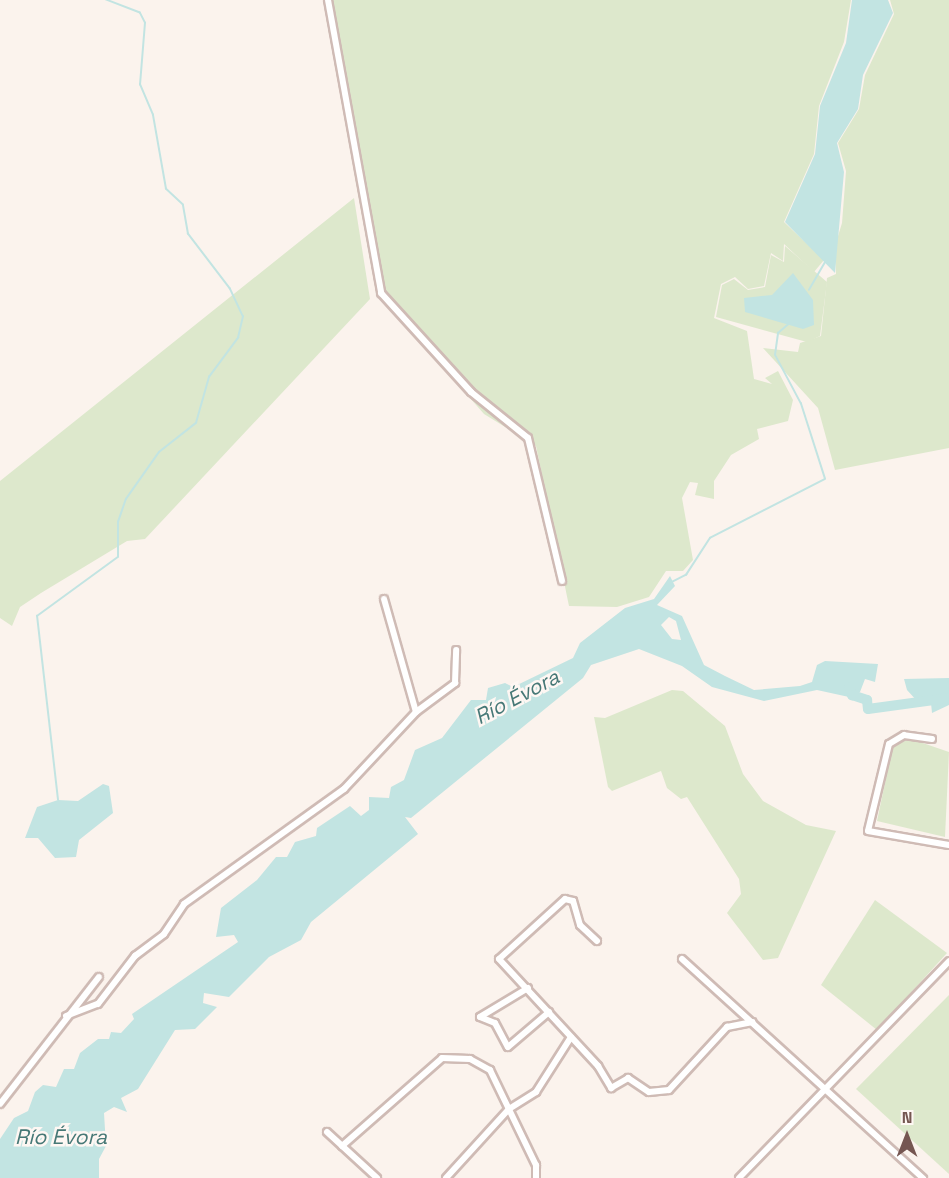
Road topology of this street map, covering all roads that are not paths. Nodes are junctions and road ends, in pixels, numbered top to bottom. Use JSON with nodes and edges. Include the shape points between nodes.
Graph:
{"nodes":[{"id":1,"x":328,"y":0,"type":"edge"},
{"id":2,"x":561,"y":581,"type":"dead end"},
{"id":3,"x":384,"y":599,"type":"dead end"},
{"id":4,"x":456,"y":650,"type":"dead end"},
{"id":5,"x":416,"y":712,"type":"junction"},
{"id":6,"x":932,"y":738,"type":"dead end"},
{"id":7,"x":949,"y":845,"type":"edge"},
{"id":8,"x":597,"y":941,"type":"dead end"},
{"id":9,"x":682,"y":959,"type":"dead end"},
{"id":10,"x":949,"y":961,"type":"edge"},
{"id":11,"x":99,"y":977,"type":"dead end"},
{"id":12,"x":528,"y":988,"type":"junction"},
{"id":13,"x":549,"y":1012,"type":"junction"},
{"id":14,"x":66,"y":1016,"type":"junction"},
{"id":15,"x":753,"y":1022,"type":"junction"},
{"id":16,"x":572,"y":1037,"type":"junction"},
{"id":17,"x":826,"y":1089,"type":"junction"},
{"id":18,"x":0,"y":1104,"type":"edge"},
{"id":19,"x":509,"y":1109,"type":"junction"},
{"id":20,"x":327,"y":1132,"type":"dead end"},
{"id":21,"x":342,"y":1146,"type":"junction"},
{"id":22,"x":377,"y":1178,"type":"edge"},
{"id":23,"x":446,"y":1178,"type":"edge"},
{"id":24,"x":536,"y":1178,"type":"edge"},
{"id":25,"x":739,"y":1178,"type":"edge"},
{"id":26,"x":923,"y":1178,"type":"edge"}],
"edges":[{"from":1,"to":2,"type":"street","via":[[381,293],[478,399],[528,438]]},
{"from":3,"to":5,"type":"street"},
{"from":4,"to":5,"type":"street","via":[[455,683]]},
{"from":5,"to":14,"type":"street","via":[[344,789],[184,904],[164,934],[135,956],[98,1004]]},
{"from":6,"to":7,"type":"street","via":[[904,735],[889,744],[868,831]]},
{"from":8,"to":12,"type":"street","via":[[580,924],[573,901],[565,898],[501,954],[499,959]]},
{"from":9,"to":15,"type":"street"},
{"from":10,"to":17,"type":"street"},
{"from":11,"to":14,"type":"street"},
{"from":12,"to":13,"type":"street"},
{"from":12,"to":13,"type":"street","via":[[480,1015],[495,1023],[508,1047]]},
{"from":13,"to":16,"type":"street"},
{"from":14,"to":18,"type":"street"},
{"from":15,"to":16,"type":"street","via":[[727,1028],[688,1074],[662,1093],[650,1092],[628,1078],[611,1088],[598,1066]]},
{"from":15,"to":17,"type":"street"},
{"from":16,"to":19,"type":"street","via":[[536,1092]]},
{"from":17,"to":25,"type":"street"},
{"from":17,"to":26,"type":"street"},
{"from":19,"to":21,"type":"street","via":[[486,1064],[445,1057]]},
{"from":19,"to":23,"type":"street"},
{"from":19,"to":24,"type":"street"},
{"from":20,"to":21,"type":"street"},
{"from":21,"to":22,"type":"street"}]}
